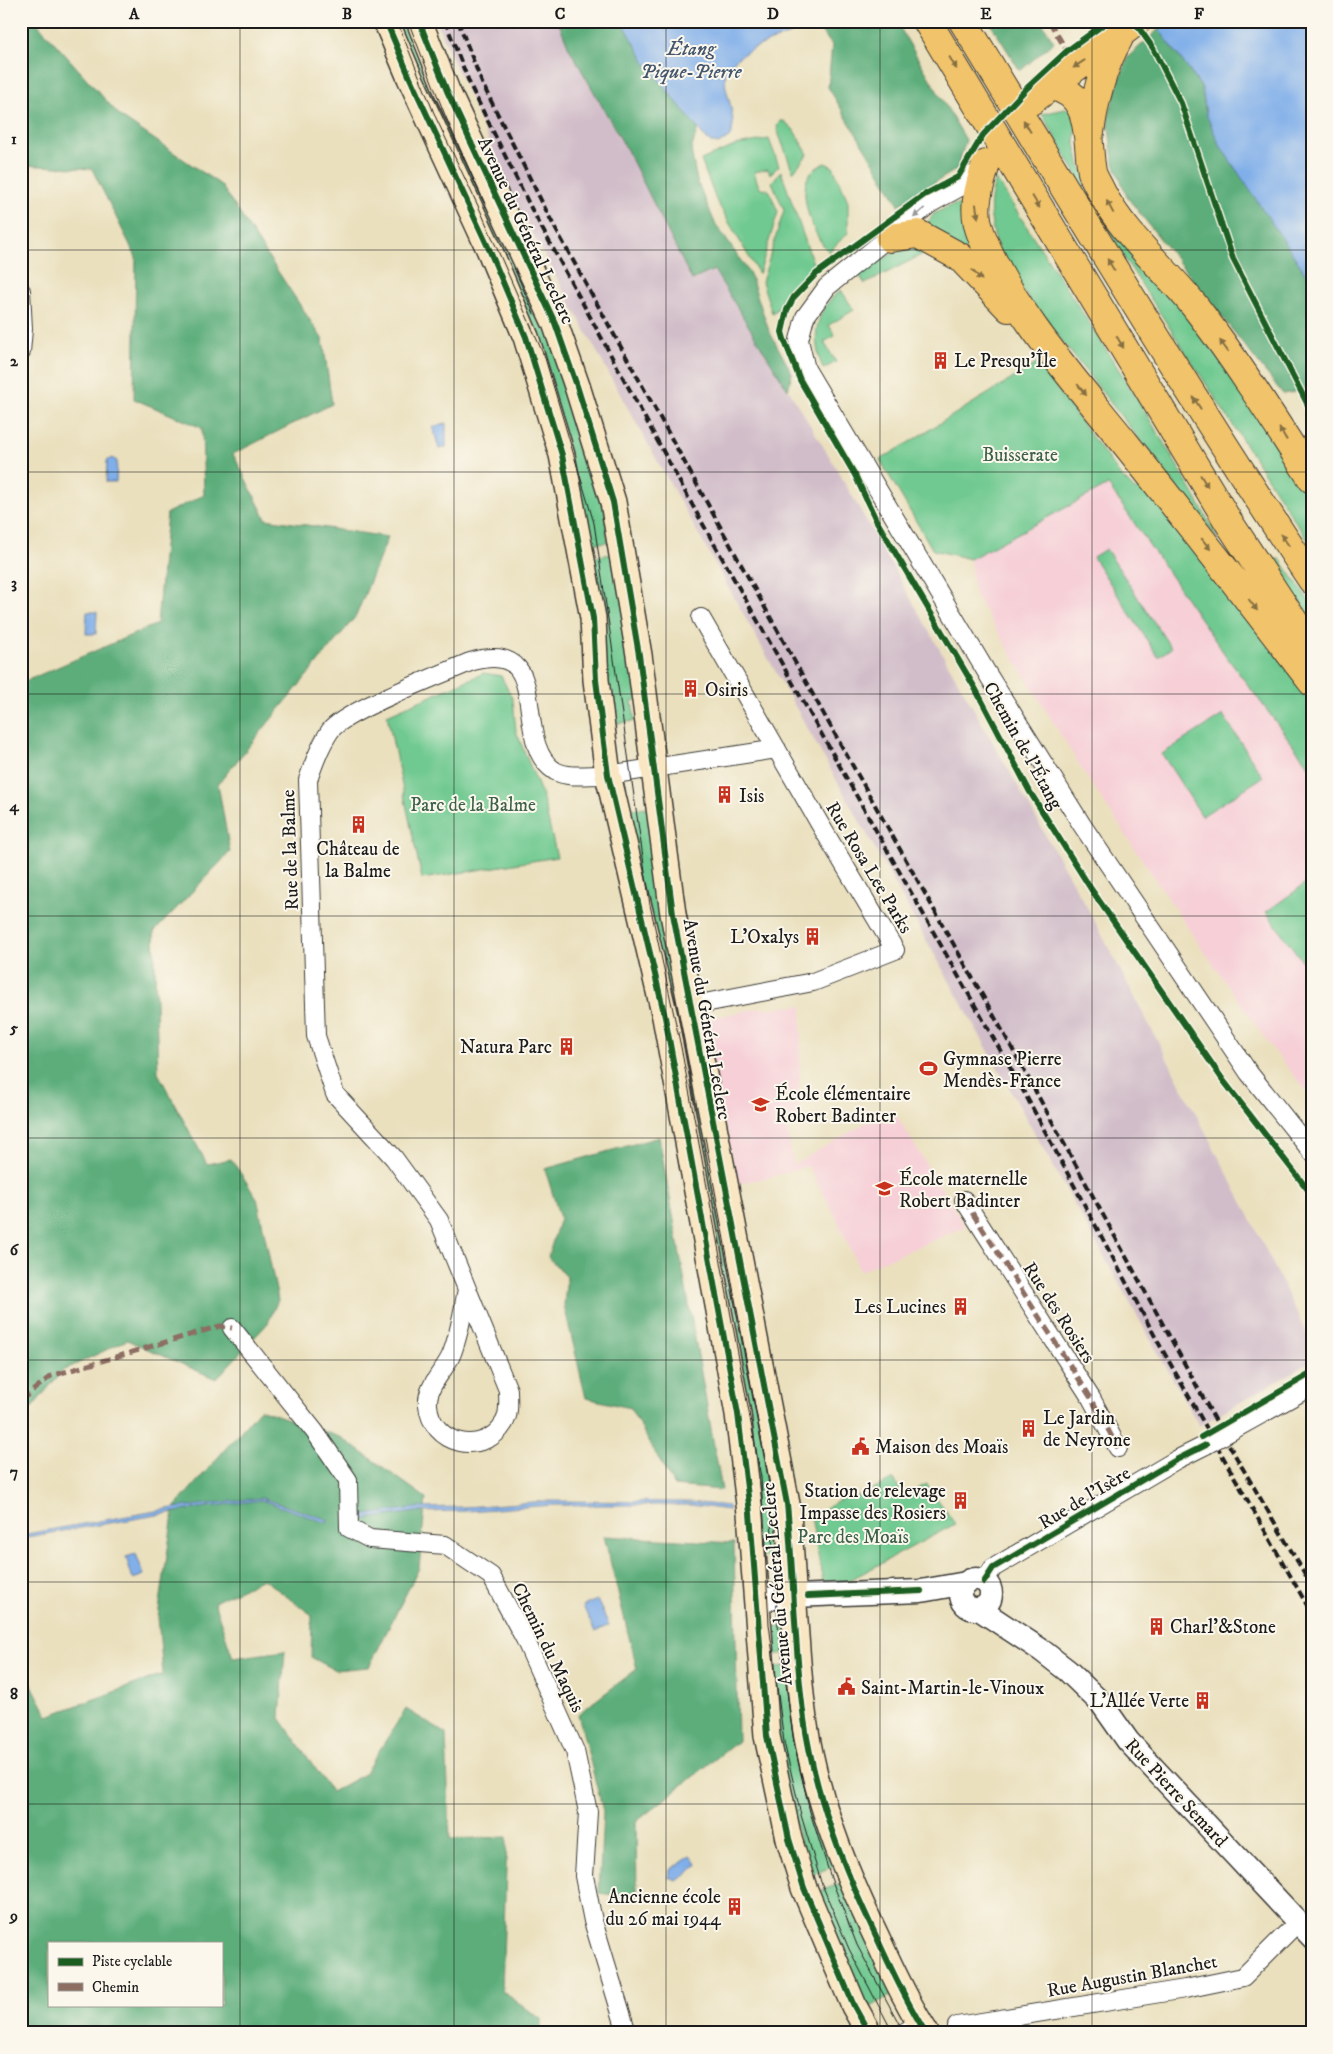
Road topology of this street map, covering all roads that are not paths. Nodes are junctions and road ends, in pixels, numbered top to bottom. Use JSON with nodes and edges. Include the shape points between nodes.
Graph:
{"nodes":[{"id":1,"x":386,"y":21,"type":"edge"},
{"id":2,"x":419,"y":21,"type":"edge"},
{"id":3,"x":927,"y":21,"type":"edge"},
{"id":4,"x":963,"y":21,"type":"edge"},
{"id":5,"x":1129,"y":29,"type":"edge"},
{"id":6,"x":1089,"y":134,"type":"junction"},
{"id":7,"x":986,"y":164,"type":"joint"},
{"id":8,"x":890,"y":238,"type":"junction"},
{"id":9,"x":21,"y":292,"type":"edge"},
{"id":10,"x":21,"y":352,"type":"edge"},
{"id":11,"x":1052,"y":352,"type":"junction"},
{"id":12,"x":1312,"y":479,"type":"edge"},
{"id":13,"x":1312,"y":580,"type":"edge"},
{"id":14,"x":701,"y":618,"type":"dead end"},
{"id":15,"x":1312,"y":649,"type":"edge"},
{"id":16,"x":1312,"y":682,"type":"edge"},
{"id":17,"x":777,"y":749,"type":"junction"},
{"id":18,"x":654,"y":769,"type":"junction"},
{"id":19,"x":608,"y":775,"type":"junction"},
{"id":20,"x":689,"y":1006,"type":"junction"},
{"id":21,"x":1312,"y":1152,"type":"edge"},
{"id":22,"x":964,"y":1200,"type":"dead end"},
{"id":23,"x":466,"y":1289,"type":"junction"},
{"id":24,"x":232,"y":1328,"type":"dead end"},
{"id":25,"x":1312,"y":1386,"type":"edge"},
{"id":26,"x":1118,"y":1448,"type":"dead end"},
{"id":27,"x":977,"y":1595,"type":"junction"},
{"id":28,"x":793,"y":1596,"type":"junction"},
{"id":29,"x":756,"y":1600,"type":"junction"},
{"id":30,"x":1305,"y":1929,"type":"edge"},
{"id":31,"x":916,"y":2030,"type":"edge"},
{"id":32,"x":627,"y":2033,"type":"edge"},
{"id":33,"x":869,"y":2033,"type":"edge"},
{"id":34,"x":957,"y":2033,"type":"edge"}],
"edges":[{"from":1,"to":19,"type":"main road","name":"Avenue du Général Leclerc","via":[[489,249],[526,337],[545,394],[562,455],[593,618],[596,680]]},
{"from":2,"to":18,"type":"main road","name":"Avenue du Général Leclerc","via":[[447,91],[555,323],[600,456],[613,502]]},
{"from":3,"to":15,"type":"highway","one_way":true,"via":[[1228,521]]},
{"from":13,"to":4,"type":"highway","one_way":true,"via":[[1131,297]]},
{"from":5,"to":6,"type":"highway","via":[[1106,61],[1095,94]]},
{"from":5,"to":6,"type":"highway","one_way":true,"via":[[1040,94],[1060,88],[1074,95]]},
{"from":12,"to":6,"type":"highway","one_way":true,"via":[[1250,381],[1198,310],[1113,214],[1093,174]]},
{"from":7,"to":8,"type":"street","name":"Chemin de l'Étang","one_way":true,"via":[[960,187],[931,203]]},
{"from":7,"to":11,"type":"highway","one_way":true,"via":[[975,200],[980,233],[1004,280]]},
{"from":8,"to":11,"type":"highway","one_way":true,"via":[[918,234],[960,257]]},
{"from":8,"to":21,"type":"street","name":"Chemin de l'Étang","via":[[827,287],[805,317],[799,340],[806,369],[990,678],[1082,825],[1249,1072]]},
{"from":9,"to":10,"type":"street"},
{"from":11,"to":16,"type":"highway","one_way":true,"via":[[1224,566]]},
{"from":14,"to":17,"type":"street","name":"Rue Rosa Lee Parks"},
{"from":17,"to":18,"type":"street"},
{"from":17,"to":20,"type":"street","name":"Rue Rosa Lee Parks","via":[[895,950],[813,982]]},
{"from":18,"to":19,"type":"street","name":"Rue de la Balme"},
{"from":18,"to":20,"type":"main road","name":"Avenue du Général Leclerc"},
{"from":19,"to":23,"type":"street","name":"Rue de la Balme","via":[[572,775],[557,772],[546,764],[537,746],[525,680],[506,658],[490,656],[358,711],[331,729],[308,780],[316,1036],[336,1094],[394,1158],[439,1220]]},
{"from":19,"to":29,"type":"main road","name":"Avenue du Général Leclerc","via":[[665,1018],[738,1414]]},
{"from":20,"to":28,"type":"main road","name":"Avenue du Général Leclerc","via":[[787,1504]]},
{"from":22,"to":26,"type":"street","name":"Rue des Rosiers","via":[[1091,1398]]},
{"from":23,"to":23,"type":"street","name":"Rue de la Balme","via":[[460,1328],[451,1356],[431,1388],[428,1404],[439,1431],[455,1442],[472,1444],[488,1439],[503,1424],[508,1414],[508,1390]]},
{"from":24,"to":32,"type":"street","name":"Chemin du Maquis","via":[[315,1432],[348,1480],[349,1528],[370,1539],[445,1545],[491,1576],[525,1639],[575,1751],[588,1812],[584,1876],[592,1921]]},
{"from":25,"to":27,"type":"street","name":"Rue de l'Isère","bridge":true,"via":[[1176,1460],[993,1568]]},
{"from":27,"to":28,"type":"street","via":[[921,1592]]},
{"from":27,"to":30,"type":"street","name":"Rue Pierre Semard","via":[[1068,1671],[1102,1704],[1128,1741]]},
{"from":28,"to":29,"type":"street"},
{"from":28,"to":31,"type":"main road","name":"Avenue du Général Leclerc","via":[[804,1722],[828,1820],[846,1873],[905,1997]]},
{"from":29,"to":33,"type":"main road","name":"Avenue du Général Leclerc","via":[[767,1736],[789,1839],[804,1888],[854,2006]]},
{"from":30,"to":34,"type":"street","name":"Rue Augustin Blanchet","via":[[1243,1977],[957,2026]]}]}
